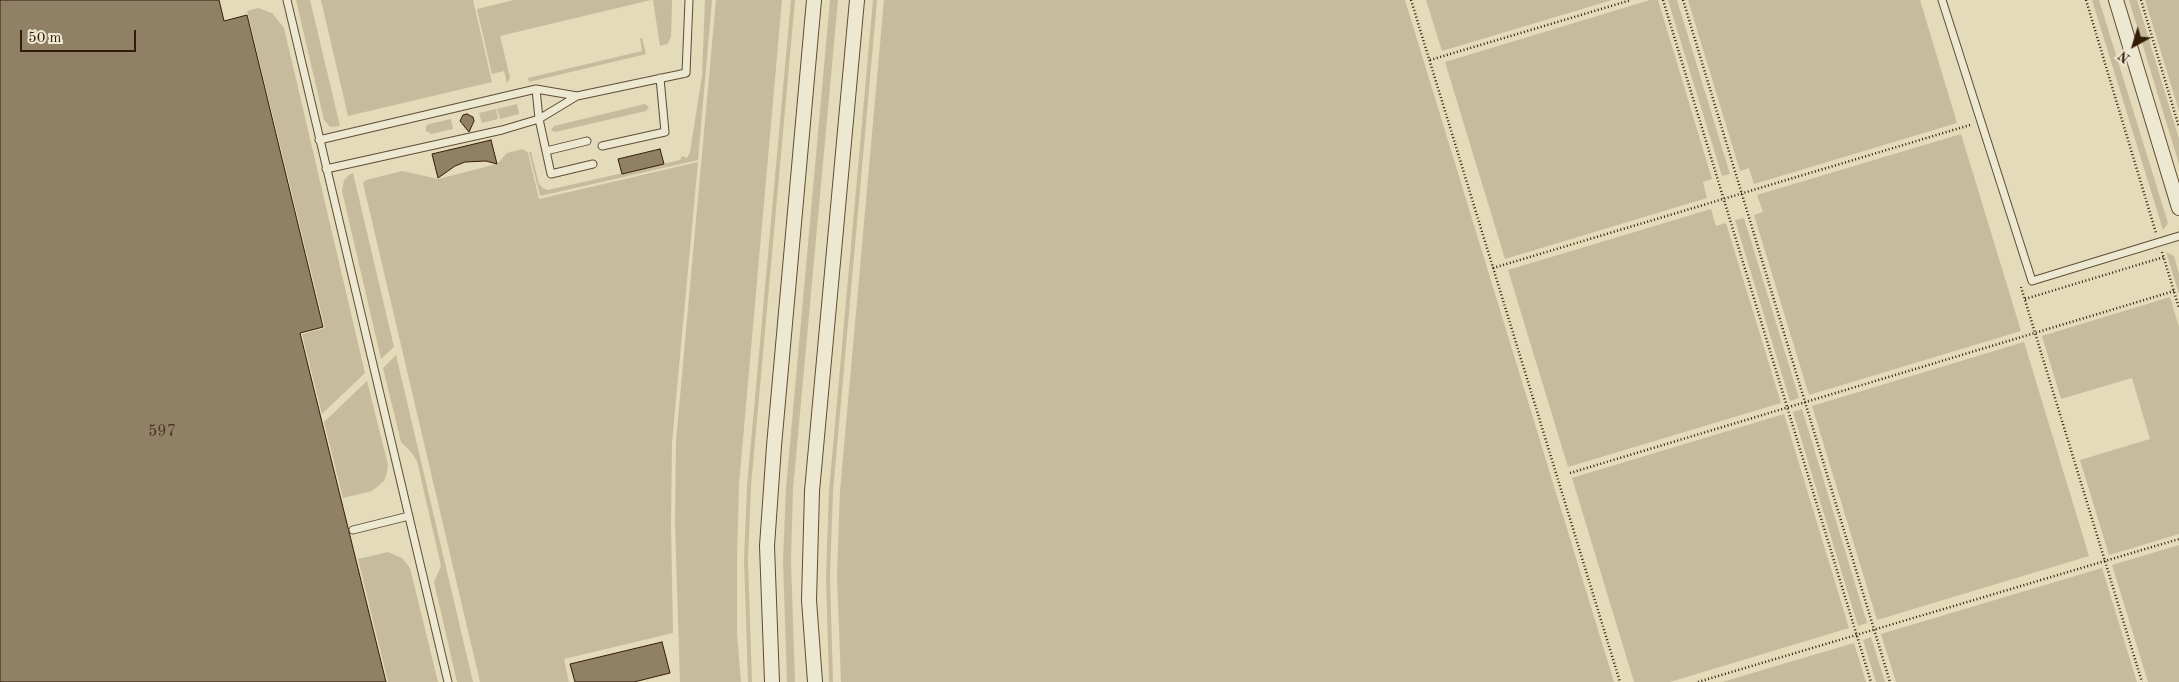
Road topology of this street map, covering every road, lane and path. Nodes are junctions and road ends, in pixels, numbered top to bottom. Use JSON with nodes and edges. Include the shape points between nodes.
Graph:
{"nodes":[{"id":1,"x":287,"y":0,"type":"edge"},
{"id":2,"x":688,"y":0,"type":"edge"},
{"id":3,"x":814,"y":0,"type":"edge"},
{"id":4,"x":857,"y":0,"type":"edge"},
{"id":5,"x":1411,"y":0,"type":"edge"},
{"id":6,"x":1631,"y":0,"type":"edge"},
{"id":7,"x":1663,"y":0,"type":"edge"},
{"id":8,"x":1683,"y":0,"type":"edge"},
{"id":9,"x":1942,"y":0,"type":"edge"},
{"id":10,"x":2086,"y":0,"type":"edge"},
{"id":11,"x":2116,"y":0,"type":"edge"},
{"id":12,"x":2140,"y":0,"type":"edge"},
{"id":13,"x":1430,"y":60,"type":"junction"},
{"id":14,"x":660,"y":78,"type":"junction"},
{"id":15,"x":536,"y":89,"type":"junction"},
{"id":16,"x":577,"y":96,"type":"junction"},
{"id":17,"x":1969,"y":116,"type":"dead end"},
{"id":18,"x":539,"y":119,"type":"junction"},
{"id":19,"x":2179,"y":127,"type":"edge"},
{"id":20,"x":319,"y":140,"type":"junction"},
{"id":21,"x":588,"y":142,"type":"dead end"},
{"id":22,"x":602,"y":146,"type":"dead end"},
{"id":23,"x":546,"y":151,"type":"junction"},
{"id":24,"x":593,"y":164,"type":"dead end"},
{"id":25,"x":326,"y":169,"type":"junction"},
{"id":26,"x":1742,"y":194,"type":"junction"},
{"id":27,"x":1724,"y":199,"type":"junction"},
{"id":28,"x":2179,"y":208,"type":"edge"},
{"id":29,"x":2179,"y":236,"type":"edge"},
{"id":30,"x":2159,"y":242,"type":"junction"},
{"id":31,"x":2164,"y":257,"type":"junction"},
{"id":32,"x":1493,"y":268,"type":"junction"},
{"id":33,"x":2019,"y":280,"type":"dead end"},
{"id":34,"x":2174,"y":292,"type":"junction"},
{"id":35,"x":2025,"y":299,"type":"junction"},
{"id":36,"x":2179,"y":308,"type":"edge"},
{"id":37,"x":2035,"y":333,"type":"junction"},
{"id":38,"x":1805,"y":402,"type":"junction"},
{"id":39,"x":1787,"y":407,"type":"junction"},
{"id":40,"x":1570,"y":473,"type":"dead end"},
{"id":41,"x":409,"y":516,"type":"junction"},
{"id":42,"x":353,"y":530,"type":"dead end"},
{"id":43,"x":2179,"y":539,"type":"edge"},
{"id":44,"x":1874,"y":630,"type":"junction"},
{"id":45,"x":1856,"y":635,"type":"junction"},
{"id":46,"x":448,"y":682,"type":"edge"},
{"id":47,"x":772,"y":682,"type":"edge"},
{"id":48,"x":815,"y":682,"type":"edge"},
{"id":49,"x":1620,"y":682,"type":"edge"},
{"id":50,"x":1698,"y":682,"type":"edge"},
{"id":51,"x":1871,"y":682,"type":"edge"},
{"id":52,"x":1890,"y":682,"type":"edge"},
{"id":53,"x":2142,"y":682,"type":"edge"}],
"edges":[{"from":1,"to":20,"type":"lane"},
{"from":2,"to":14,"type":"lane","via":[[686,73]]},
{"from":3,"to":47,"type":"street","via":[[767,546]]},
{"from":4,"to":48,"type":"street","via":[[812,490],[809,600]]},
{"from":5,"to":13,"type":"path"},
{"from":6,"to":13,"type":"path"},
{"from":7,"to":27,"type":"path"},
{"from":8,"to":26,"type":"path"},
{"from":9,"to":30,"type":"lane","via":[[2032,282]]},
{"from":10,"to":30,"type":"path"},
{"from":11,"to":28,"type":"street"},
{"from":12,"to":19,"type":"path"},
{"from":13,"to":32,"type":"path"},
{"from":14,"to":16,"type":"lane"},
{"from":14,"to":22,"type":"lane","via":[[665,132]]},
{"from":15,"to":16,"type":"lane"},
{"from":15,"to":18,"type":"lane"},
{"from":15,"to":20,"type":"lane"},
{"from":16,"to":18,"type":"lane"},
{"from":17,"to":26,"type":"path","via":[[1972,125]]},
{"from":18,"to":23,"type":"lane"},
{"from":18,"to":25,"type":"lane"},
{"from":20,"to":25,"type":"lane"},
{"from":21,"to":23,"type":"lane"},
{"from":23,"to":24,"type":"lane","via":[[552,174]]},
{"from":25,"to":41,"type":"lane"},
{"from":26,"to":27,"type":"path"},
{"from":26,"to":38,"type":"path"},
{"from":27,"to":32,"type":"path"},
{"from":27,"to":39,"type":"path"},
{"from":29,"to":30,"type":"lane"},
{"from":30,"to":31,"type":"path"},
{"from":31,"to":34,"type":"path"},
{"from":31,"to":35,"type":"path"},
{"from":32,"to":49,"type":"path"},
{"from":33,"to":35,"type":"path"},
{"from":34,"to":36,"type":"path"},
{"from":34,"to":37,"type":"path"},
{"from":35,"to":37,"type":"path"},
{"from":37,"to":38,"type":"path"},
{"from":37,"to":53,"type":"path"},
{"from":38,"to":39,"type":"path"},
{"from":38,"to":44,"type":"path"},
{"from":39,"to":40,"type":"path"},
{"from":39,"to":45,"type":"path"},
{"from":41,"to":42,"type":"lane"},
{"from":41,"to":46,"type":"lane"},
{"from":43,"to":44,"type":"path"},
{"from":44,"to":45,"type":"path"},
{"from":44,"to":52,"type":"path"},
{"from":45,"to":50,"type":"path"},
{"from":45,"to":51,"type":"path"}]}
